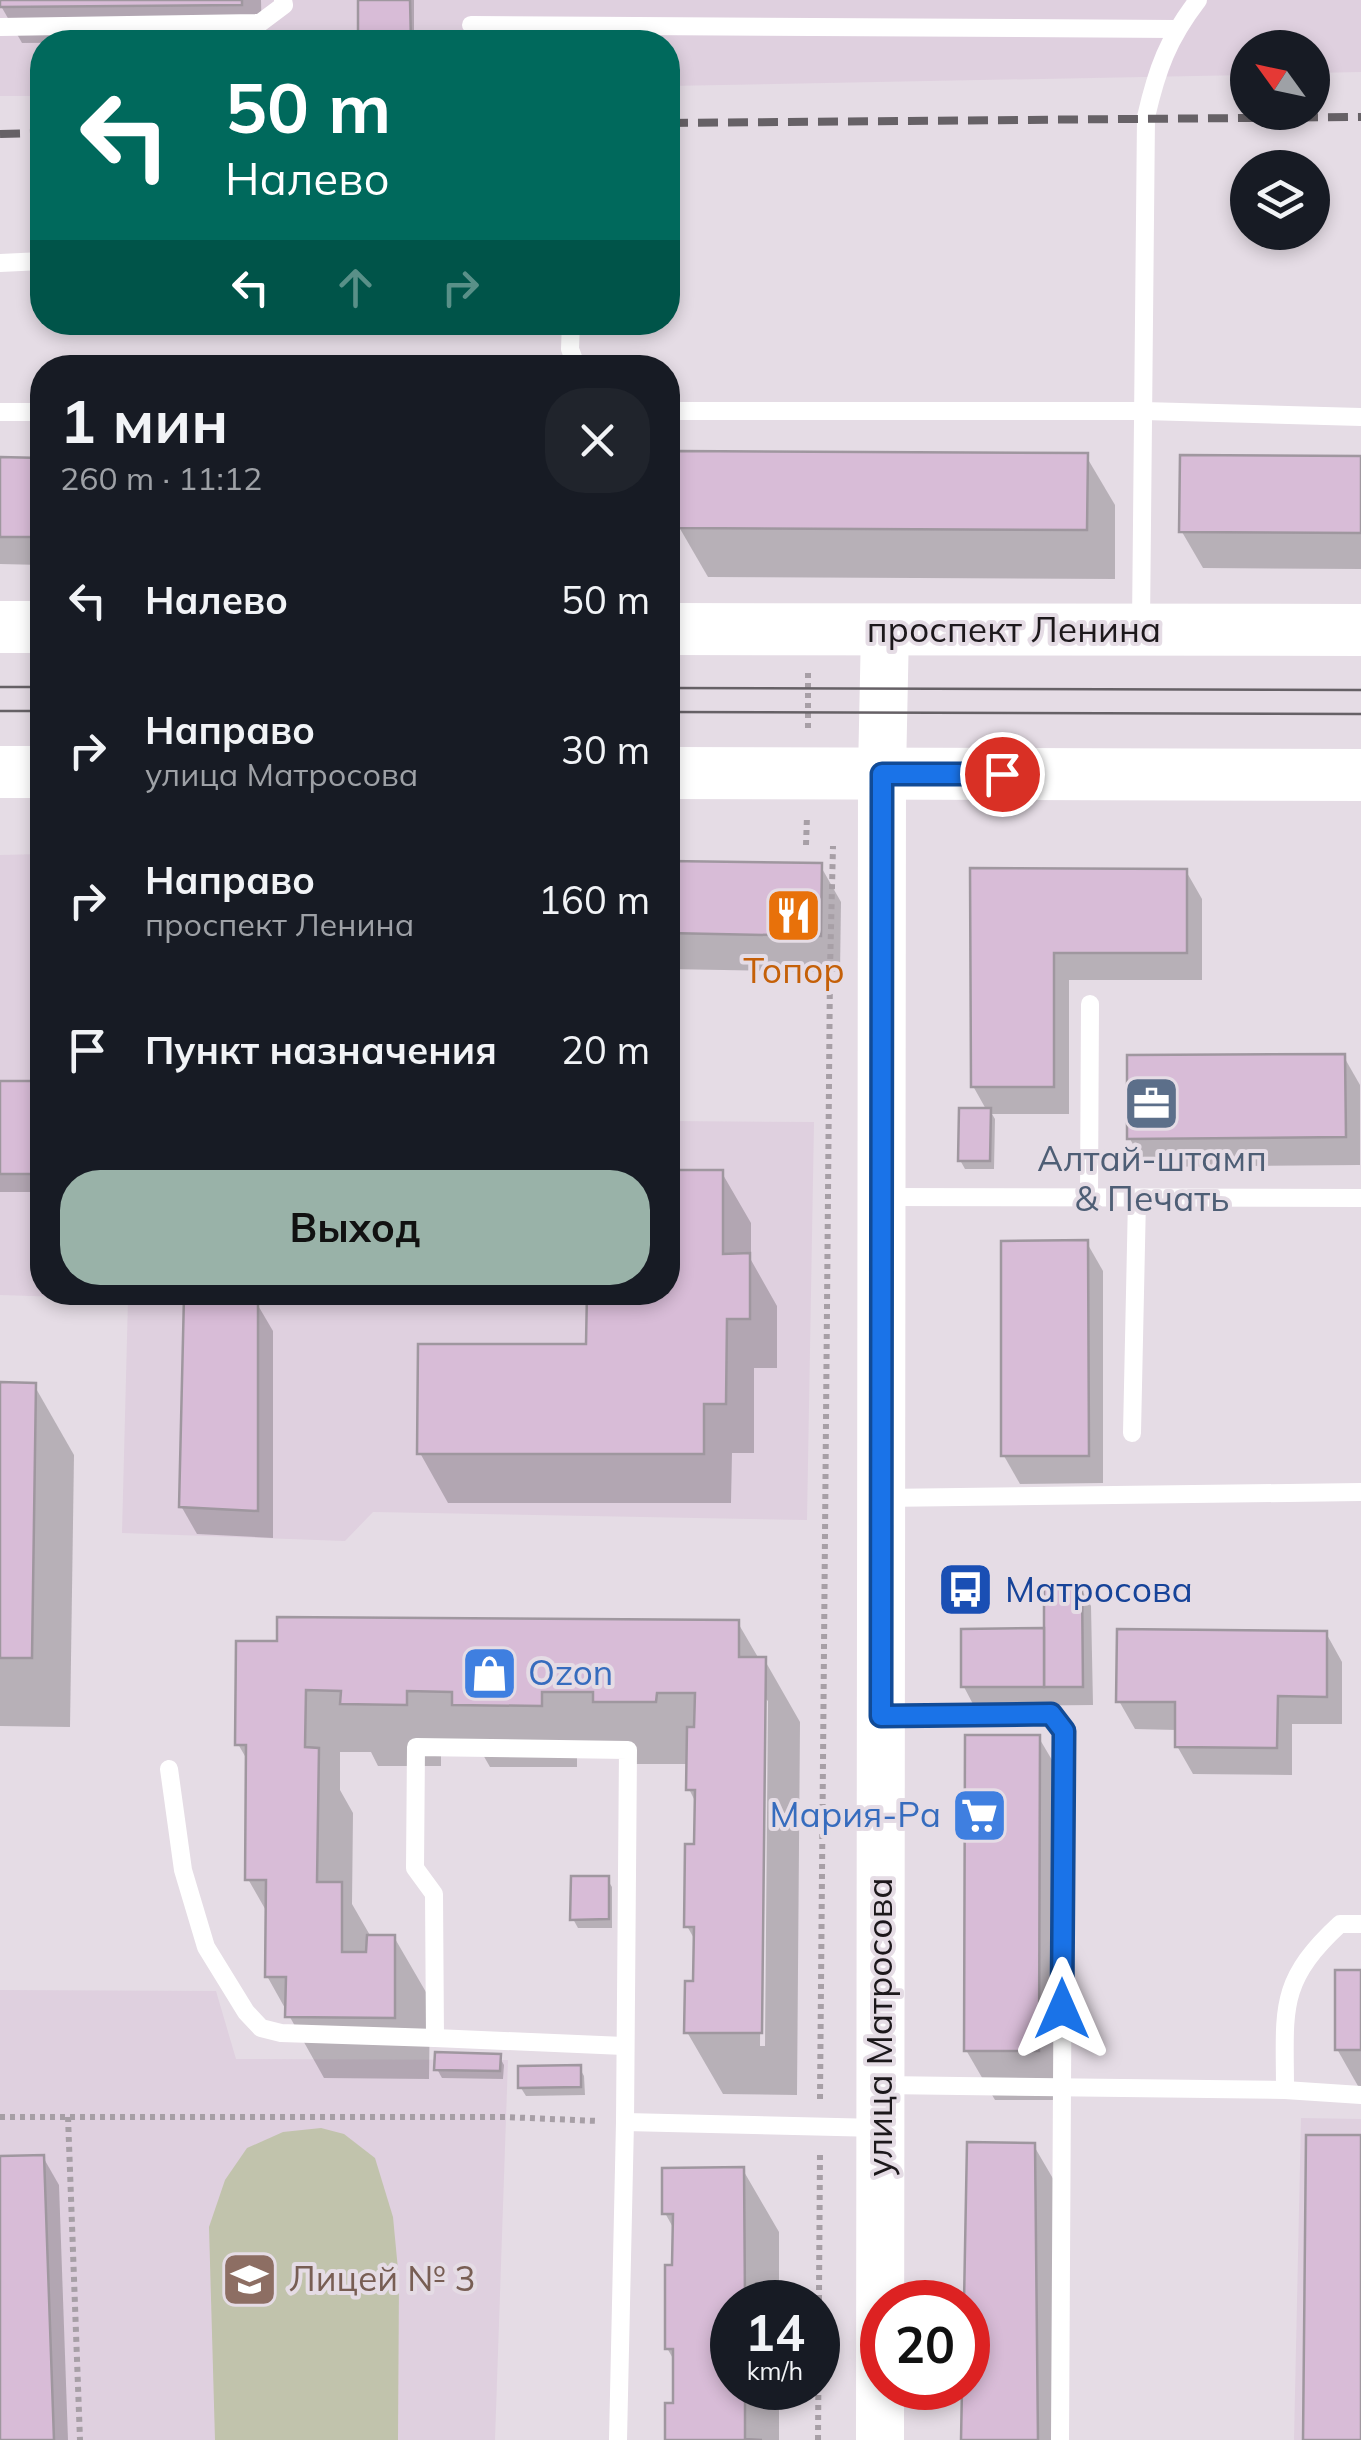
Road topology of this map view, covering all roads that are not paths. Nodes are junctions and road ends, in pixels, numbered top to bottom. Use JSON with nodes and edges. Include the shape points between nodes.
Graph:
{"nodes":[{"id":1,"x":284,"y":0,"type":"edge"},
{"id":2,"x":1198,"y":0,"type":"edge"},
{"id":3,"x":471,"y":25,"type":"dead end"},
{"id":4,"x":0,"y":27,"type":"edge"},
{"id":5,"x":1176,"y":29,"type":"junction"},
{"id":6,"x":30,"y":262,"type":"edge"},
{"id":7,"x":0,"y":263,"type":"edge"},
{"id":8,"x":680,"y":411,"type":"edge"},
{"id":9,"x":1144,"y":411,"type":"junction"},
{"id":10,"x":0,"y":412,"type":"edge"},
{"id":11,"x":30,"y":412,"type":"edge"},
{"id":12,"x":1361,"y":418,"type":"edge"},
{"id":13,"x":0,"y":627,"type":"edge"},
{"id":14,"x":30,"y":628,"type":"edge"},
{"id":15,"x":680,"y":629,"type":"edge"},
{"id":16,"x":885,"y":629,"type":"junction"},
{"id":17,"x":1141,"y":630,"type":"junction"},
{"id":18,"x":1361,"y":630,"type":"edge"},
{"id":19,"x":0,"y":772,"type":"edge"},
{"id":20,"x":30,"y":772,"type":"edge"},
{"id":21,"x":680,"y":773,"type":"edge"},
{"id":22,"x":882,"y":774,"type":"junction"},
{"id":23,"x":1361,"y":775,"type":"edge"},
{"id":24,"x":1090,"y":1004,"type":"dead end"},
{"id":25,"x":882,"y":1197,"type":"junction"},
{"id":26,"x":1088,"y":1198,"type":"junction"},
{"id":27,"x":1361,"y":1198,"type":"edge"},
{"id":28,"x":1136,"y":1199,"type":"junction"},
{"id":29,"x":1132,"y":1433,"type":"dead end"},
{"id":30,"x":1361,"y":1492,"type":"edge"},
{"id":31,"x":881,"y":1498,"type":"junction"},
{"id":32,"x":881,"y":1716,"type":"junction"},
{"id":33,"x":168,"y":1769,"type":"dead end"},
{"id":34,"x":1361,"y":1924,"type":"edge"},
{"id":35,"x":435,"y":2038,"type":"junction"},
{"id":36,"x":624,"y":2046,"type":"junction"},
{"id":37,"x":1062,"y":2088,"type":"junction"},
{"id":38,"x":1285,"y":2090,"type":"junction"},
{"id":39,"x":1361,"y":2095,"type":"edge"},
{"id":40,"x":880,"y":2106,"type":"junction"},
{"id":41,"x":624,"y":2122,"type":"junction"},
{"id":42,"x":618,"y":2440,"type":"edge"},
{"id":43,"x":880,"y":2440,"type":"edge"},
{"id":44,"x":1060,"y":2440,"type":"edge"}],
"edges":[{"from":1,"to":4,"type":"lane","via":[[260,23]]},
{"from":2,"to":5,"type":"lane"},
{"from":3,"to":5,"type":"lane"},
{"from":5,"to":9,"type":"lane","via":[[1146,117]]},
{"from":6,"to":7,"type":"lane"},
{"from":8,"to":9,"type":"lane"},
{"from":9,"to":12,"type":"lane"},
{"from":9,"to":17,"type":"lane"},
{"from":10,"to":11,"type":"lane"},
{"from":13,"to":14,"type":"main road"},
{"from":15,"to":16,"type":"main road","name":"проспект Ленина"},
{"from":16,"to":17,"type":"main road","name":"проспект Ленина"},
{"from":16,"to":22,"type":"street","name":"улица Матросова"},
{"from":17,"to":18,"type":"main road","name":"проспект Ленина"},
{"from":19,"to":20,"type":"main road"},
{"from":21,"to":22,"type":"main road"},
{"from":22,"to":23,"type":"main road"},
{"from":22,"to":25,"type":"street","name":"улица Матросова"},
{"from":24,"to":26,"type":"lane"},
{"from":25,"to":26,"type":"lane"},
{"from":25,"to":31,"type":"street","name":"улица Матросова"},
{"from":26,"to":28,"type":"lane"},
{"from":27,"to":28,"type":"lane"},
{"from":28,"to":29,"type":"lane"},
{"from":30,"to":31,"type":"lane"},
{"from":31,"to":32,"type":"street","name":"улица Матросова"},
{"from":32,"to":37,"type":"lane","via":[[1051,1714],[1064,1731]]},
{"from":32,"to":40,"type":"street","name":"улица Матросова"},
{"from":33,"to":35,"type":"lane","via":[[182,1870],[206,1947],[261,2028]]},
{"from":34,"to":38,"type":"lane","via":[[1340,1924],[1298,1972],[1285,2005]]},
{"from":35,"to":36,"type":"lane"},
{"from":35,"to":36,"type":"lane","via":[[434,1894],[416,1868],[416,1747],[628,1750]]},
{"from":36,"to":41,"type":"lane"},
{"from":37,"to":38,"type":"lane"},
{"from":37,"to":40,"type":"lane"},
{"from":37,"to":44,"type":"lane"},
{"from":38,"to":39,"type":"lane"},
{"from":40,"to":41,"type":"lane","via":[[820,2128]]},
{"from":40,"to":43,"type":"street","name":"улица Матросова"},
{"from":41,"to":42,"type":"lane"}]}
